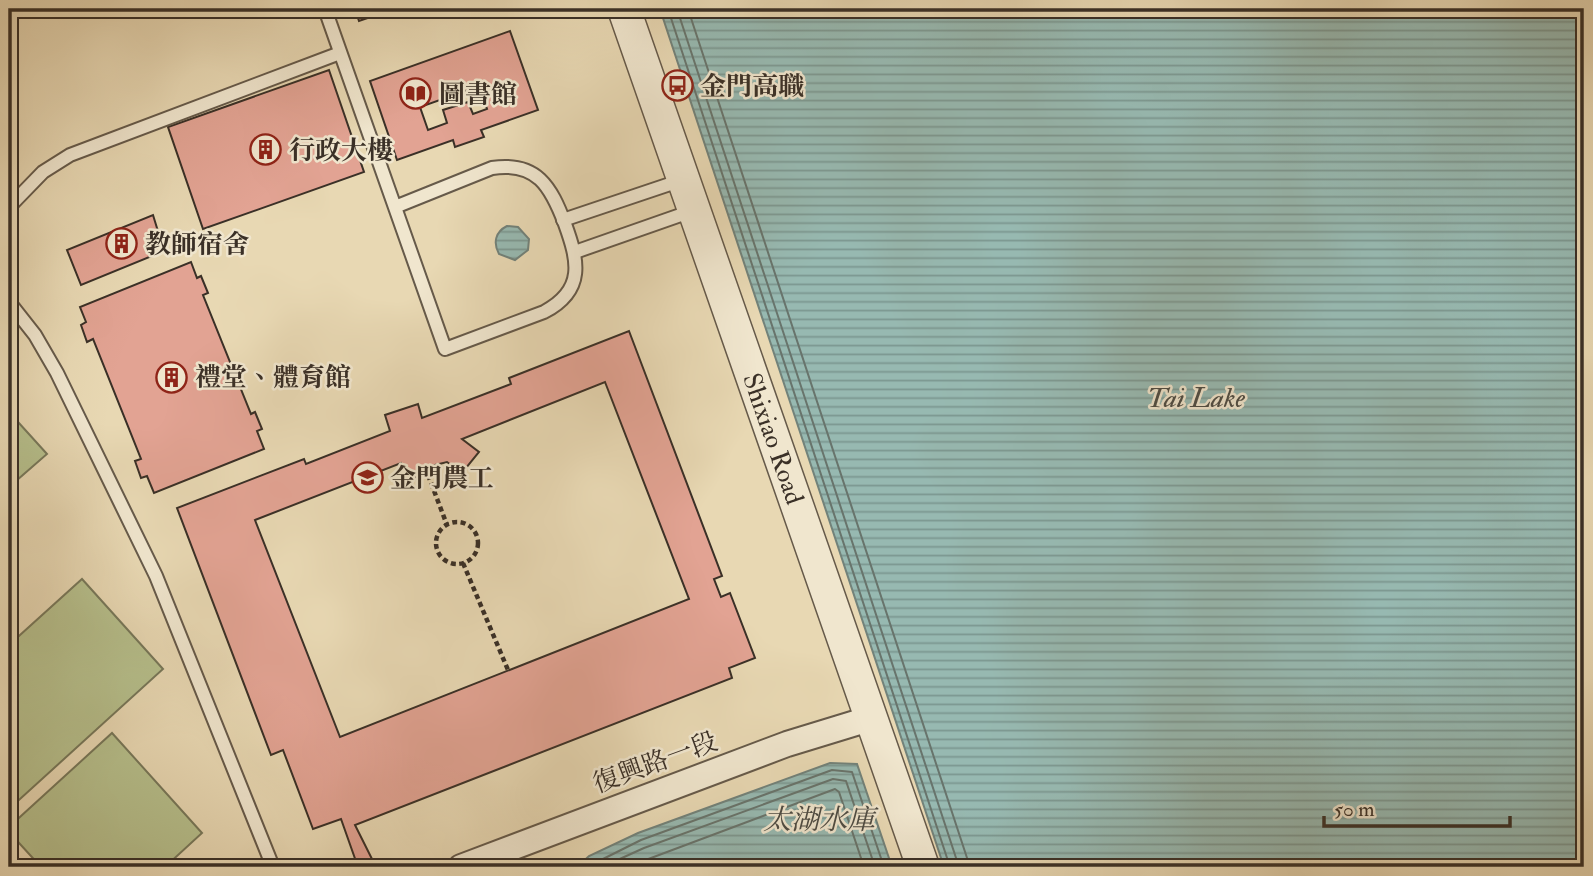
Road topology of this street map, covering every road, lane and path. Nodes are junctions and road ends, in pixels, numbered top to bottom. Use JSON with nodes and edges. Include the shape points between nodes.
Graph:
{"nodes":[{"id":1,"x":325,"y":9,"type":"edge"},
{"id":2,"x":624,"y":9,"type":"edge"},
{"id":3,"x":340,"y":53,"type":"junction"},
{"id":4,"x":682,"y":180,"type":"junction"},
{"id":5,"x":9,"y":207,"type":"edge"},
{"id":6,"x":395,"y":207,"type":"junction"},
{"id":7,"x":692,"y":211,"type":"junction"},
{"id":8,"x":564,"y":220,"type":"junction"},
{"id":9,"x":575,"y":252,"type":"junction"},
{"id":10,"x":9,"y":302,"type":"edge"},
{"id":11,"x":428,"y":475,"type":"dead end"},
{"id":12,"x":447,"y":524,"type":"junction"},
{"id":13,"x":463,"y":563,"type":"junction"},
{"id":14,"x":508,"y":670,"type":"dead end"},
{"id":15,"x":872,"y":719,"type":"junction"},
{"id":16,"x":273,"y":867,"type":"edge"},
{"id":17,"x":461,"y":867,"type":"edge"},
{"id":18,"x":923,"y":867,"type":"edge"}],
"edges":[{"from":1,"to":3,"type":"lane"},
{"from":2,"to":4,"type":"street","name":"Shixiao Road"},
{"from":3,"to":5,"type":"lane","via":[[70,155],[43,172]]},
{"from":3,"to":6,"type":"lane"},
{"from":4,"to":7,"type":"street","name":"Shixiao Road"},
{"from":4,"to":8,"type":"lane"},
{"from":6,"to":8,"type":"lane","via":[[503,166],[541,179],[555,195]]},
{"from":6,"to":9,"type":"lane","via":[[445,349],[555,307],[575,277]]},
{"from":7,"to":9,"type":"lane"},
{"from":7,"to":15,"type":"street","name":"Shixiao Road"},
{"from":8,"to":9,"type":"lane"},
{"from":10,"to":16,"type":"lane","via":[[57,373],[156,576]]},
{"from":11,"to":12,"type":"path"},
{"from":12,"to":13,"type":"path","via":[[438,534],[436,548],[444,560]]},
{"from":12,"to":13,"type":"path","via":[[461,523],[476,536],[477,549]]},
{"from":13,"to":14,"type":"path"},
{"from":15,"to":17,"type":"street","name":"復興路一段","via":[[787,744]]},
{"from":15,"to":18,"type":"street","name":"Shixiao Road"}]}
